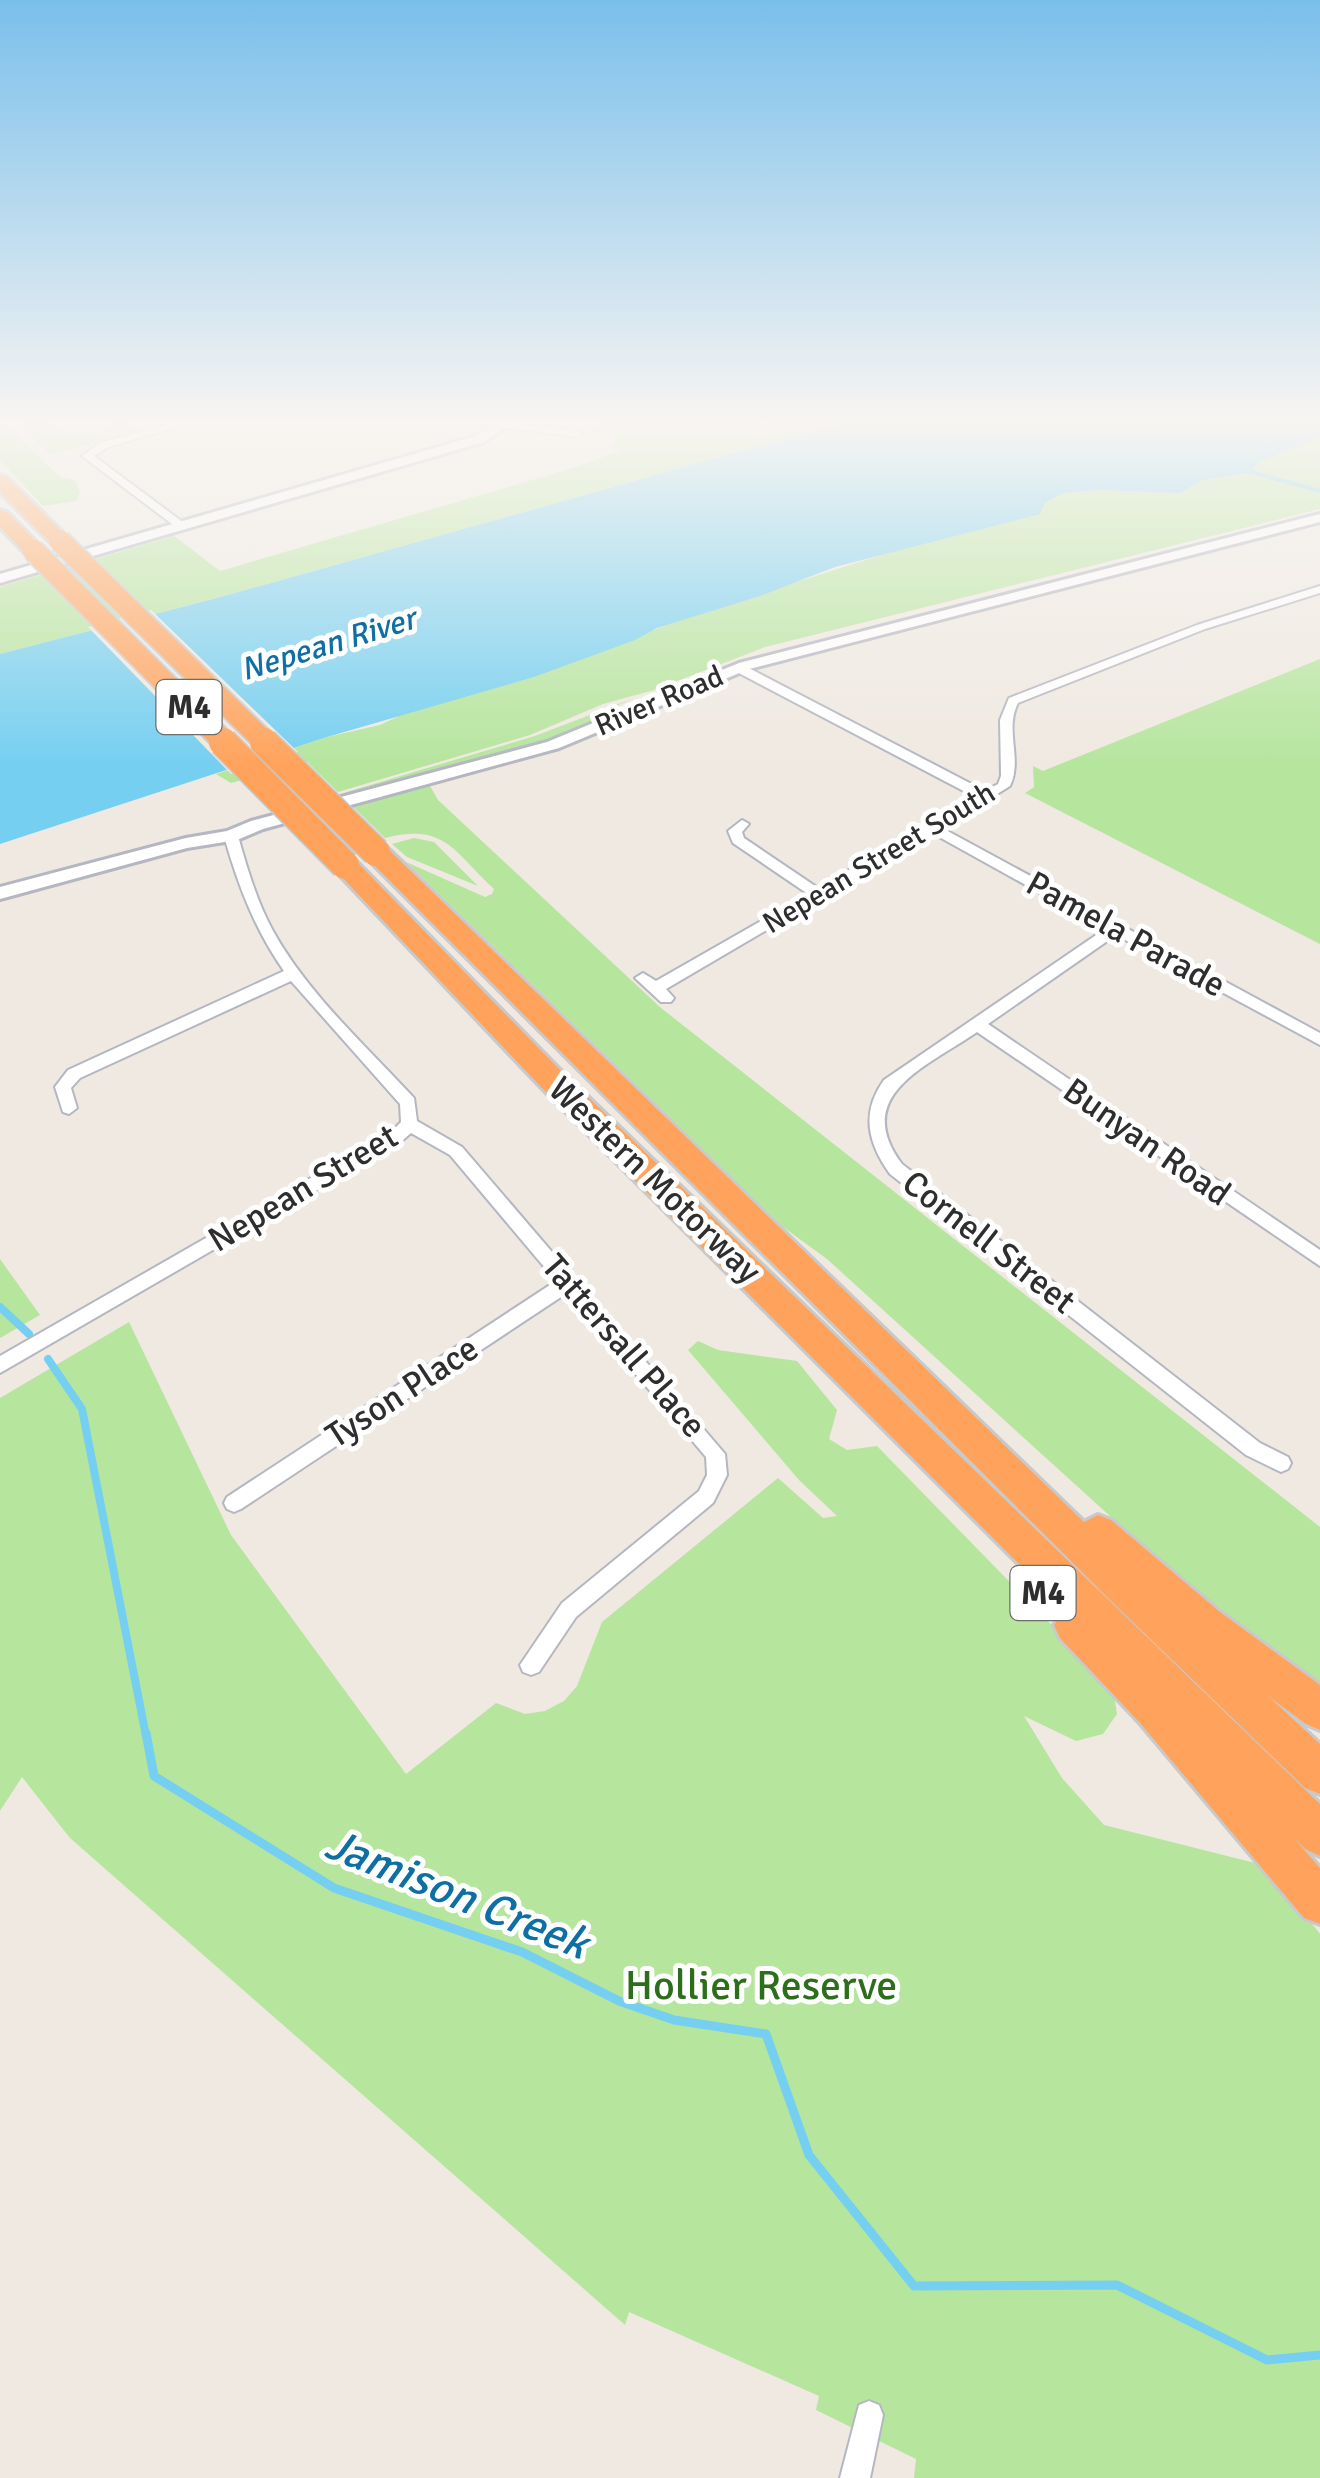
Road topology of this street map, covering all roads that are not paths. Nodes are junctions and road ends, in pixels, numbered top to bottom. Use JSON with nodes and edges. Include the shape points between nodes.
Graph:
{"nodes":[{"id":1,"x":18,"y":535,"type":"edge"},
{"id":2,"x":53,"y":535,"type":"edge"},
{"id":3,"x":148,"y":535,"type":"edge"},
{"id":4,"x":1258,"y":535,"type":"edge"},
{"id":5,"x":0,"y":579,"type":"edge"},
{"id":6,"x":1320,"y":588,"type":"edge"},
{"id":7,"x":739,"y":668,"type":"junction"},
{"id":8,"x":986,"y":796,"type":"junction"},
{"id":9,"x":742,"y":824,"type":"dead end"},
{"id":10,"x":932,"y":828,"type":"junction"},
{"id":11,"x":231,"y":836,"type":"junction"},
{"id":12,"x":0,"y":893,"type":"edge"},
{"id":13,"x":818,"y":894,"type":"junction"},
{"id":14,"x":1116,"y":928,"type":"junction"},
{"id":15,"x":294,"y":973,"type":"junction"},
{"id":16,"x":655,"y":988,"type":"dead end"},
{"id":17,"x":976,"y":1024,"type":"junction"},
{"id":18,"x":1320,"y":1040,"type":"edge"},
{"id":19,"x":69,"y":1108,"type":"dead end"},
{"id":20,"x":409,"y":1124,"type":"junction"},
{"id":21,"x":1320,"y":1259,"type":"edge"},
{"id":22,"x":800,"y":1268,"type":"junction"},
{"id":23,"x":569,"y":1282,"type":"junction"},
{"id":24,"x":764,"y":1286,"type":"junction"},
{"id":25,"x":0,"y":1365,"type":"edge"},
{"id":26,"x":1282,"y":1463,"type":"dead end"},
{"id":27,"x":234,"y":1503,"type":"dead end"},
{"id":28,"x":531,"y":1665,"type":"dead end"},
{"id":29,"x":1320,"y":1710,"type":"edge"},
{"id":30,"x":1320,"y":1772,"type":"edge"},
{"id":31,"x":1320,"y":1834,"type":"edge"},
{"id":32,"x":1320,"y":1902,"type":"edge"},
{"id":33,"x":869,"y":2415,"type":"dead end"},
{"id":34,"x":856,"y":2478,"type":"edge"}],
"edges":[{"from":1,"to":24,"type":"highway","name":"Western Motorway","number":"M4","bridge":true},
{"from":2,"to":22,"type":"highway","name":"Western Motorway","number":"M4","bridge":true},
{"from":3,"to":5,"type":"street"},
{"from":4,"to":7,"type":"street","name":"River Road"},
{"from":6,"to":8,"type":"street","name":"Nepean Street South","via":[[1201,626],[1014,701],[1007,712],[1009,776]]},
{"from":7,"to":8,"type":"street"},
{"from":7,"to":11,"type":"street","name":"River Road","via":[[553,745]]},
{"from":8,"to":10,"type":"street","name":"Nepean Street South"},
{"from":9,"to":13,"type":"street","via":[[735,831],[738,840]]},
{"from":10,"to":13,"type":"street","name":"Nepean Street South"},
{"from":10,"to":14,"type":"street","name":"Pamela Parade"},
{"from":11,"to":12,"type":"street","name":"River Road"},
{"from":11,"to":15,"type":"street","name":"Nepean Street","via":[[266,932]]},
{"from":13,"to":16,"type":"street","name":"Nepean Street South"},
{"from":14,"to":17,"type":"street","name":"Cornell Street"},
{"from":14,"to":18,"type":"street","name":"Pamela Parade"},
{"from":15,"to":19,"type":"street","via":[[74,1074],[62,1087]]},
{"from":15,"to":20,"type":"street","name":"Nepean Street","via":[[408,1102]]},
{"from":17,"to":21,"type":"street","name":"Bunyan Road"},
{"from":17,"to":26,"type":"street","name":"Cornell Street","via":[[882,1093],[876,1129],[888,1160],[1253,1449]]},
{"from":20,"to":23,"type":"street","name":"Tattersall Place","via":[[456,1152]]},
{"from":20,"to":25,"type":"street","name":"Nepean Street"},
{"from":22,"to":29,"type":"highway","via":[[867,1313],[1159,1586]]},
{"from":22,"to":30,"type":"highway","name":"Western Motorway","number":"M4"},
{"from":23,"to":27,"type":"street","name":"Tyson Place"},
{"from":23,"to":28,"type":"street","name":"Tattersall Place","via":[[712,1446],[717,1475],[700,1502],[569,1610]]},
{"from":24,"to":31,"type":"highway","name":"Western Motorway","number":"M4"},
{"from":24,"to":32,"type":"highway","number":"M4","via":[[831,1374],[1154,1710]]},
{"from":33,"to":34,"type":"street"}]}
